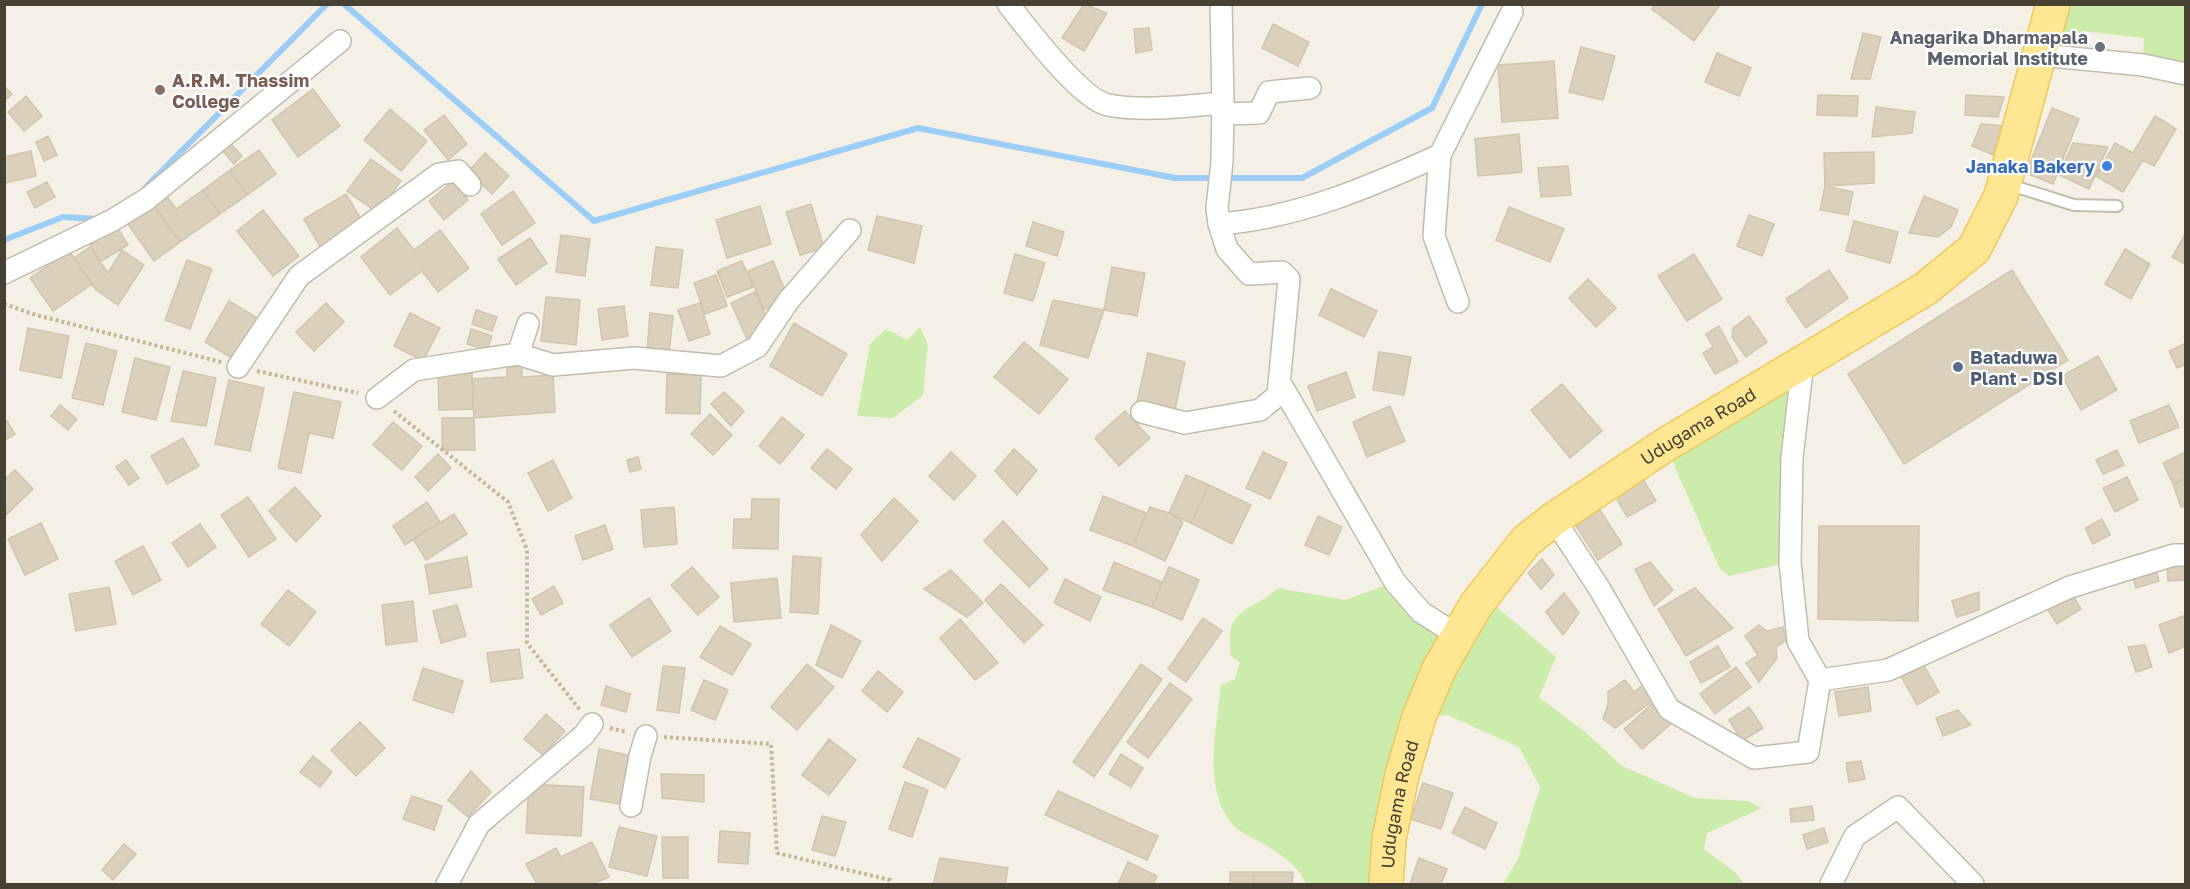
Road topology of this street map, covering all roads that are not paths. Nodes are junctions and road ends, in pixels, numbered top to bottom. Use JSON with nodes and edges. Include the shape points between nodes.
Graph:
{"nodes":[{"id":1,"x":1008,"y":4,"type":"edge"},
{"id":2,"x":1221,"y":4,"type":"edge"},
{"id":3,"x":2054,"y":4,"type":"edge"},
{"id":4,"x":1512,"y":12,"type":"dead end"},
{"id":5,"x":340,"y":41,"type":"dead end"},
{"id":6,"x":2041,"y":55,"type":"junction"},
{"id":7,"x":2186,"y":74,"type":"edge"},
{"id":8,"x":1310,"y":88,"type":"dead end"},
{"id":9,"x":1222,"y":108,"type":"junction"},
{"id":10,"x":1440,"y":155,"type":"junction"},
{"id":11,"x":2004,"y":184,"type":"junction"},
{"id":12,"x":470,"y":185,"type":"dead end"},
{"id":13,"x":2117,"y":206,"type":"dead end"},
{"id":14,"x":1218,"y":220,"type":"junction"},
{"id":15,"x":850,"y":230,"type":"dead end"},
{"id":16,"x":4,"y":273,"type":"edge"},
{"id":17,"x":1458,"y":302,"type":"dead end"},
{"id":18,"x":528,"y":324,"type":"dead end"},
{"id":19,"x":518,"y":354,"type":"junction"},
{"id":20,"x":1803,"y":361,"type":"junction"},
{"id":21,"x":238,"y":366,"type":"road end"},
{"id":22,"x":1279,"y":381,"type":"junction"},
{"id":23,"x":377,"y":398,"type":"road end"},
{"id":24,"x":1142,"y":412,"type":"dead end"},
{"id":25,"x":1554,"y":519,"type":"junction"},
{"id":26,"x":2186,"y":555,"type":"edge"},
{"id":27,"x":1457,"y":635,"type":"junction"},
{"id":28,"x":1820,"y":680,"type":"junction"},
{"id":29,"x":592,"y":724,"type":"road end"},
{"id":30,"x":646,"y":736,"type":"road end"},
{"id":31,"x":631,"y":806,"type":"dead end"},
{"id":32,"x":447,"y":885,"type":"edge"},
{"id":33,"x":1386,"y":885,"type":"edge"},
{"id":34,"x":1831,"y":885,"type":"edge"},
{"id":35,"x":1973,"y":885,"type":"edge"}],
"edges":[{"from":1,"to":9,"type":"street","via":[[1067,75],[1106,105]]},
{"from":2,"to":9,"type":"street"},
{"from":3,"to":6,"type":"main road","name":"Udugama Road"},
{"from":4,"to":10,"type":"street"},
{"from":5,"to":16,"type":"street","via":[[147,199],[114,220]]},
{"from":6,"to":7,"type":"street","via":[[2143,65]]},
{"from":6,"to":11,"type":"main road","name":"Udugama Road"},
{"from":8,"to":9,"type":"street","via":[[1269,92],[1259,113]]},
{"from":9,"to":14,"type":"street"},
{"from":10,"to":14,"type":"street","via":[[1358,192],[1259,221]]},
{"from":10,"to":17,"type":"street","via":[[1434,236]]},
{"from":11,"to":13,"type":"lane","via":[[2074,205]]},
{"from":11,"to":20,"type":"main road","name":"Udugama Road","via":[[1974,249],[1925,290]]},
{"from":12,"to":21,"type":"street","via":[[458,171],[439,174],[299,276]]},
{"from":14,"to":22,"type":"street","via":[[1227,249],[1249,274],[1282,272],[1289,279]]},
{"from":15,"to":19,"type":"street","via":[[789,300],[758,347],[721,366],[634,358],[553,365]]},
{"from":18,"to":19,"type":"street"},
{"from":19,"to":23,"type":"street","via":[[414,370]]},
{"from":20,"to":25,"type":"main road","name":"Udugama Road"},
{"from":20,"to":28,"type":"street","via":[[1792,458],[1790,562],[1798,641]]},
{"from":22,"to":24,"type":"street","via":[[1278,395],[1260,410],[1185,423]]},
{"from":22,"to":27,"type":"street","via":[[1395,582],[1421,612]]},
{"from":25,"to":27,"type":"main road","name":"Udugama Road","via":[[1526,541]]},
{"from":25,"to":28,"type":"street","via":[[1669,709],[1755,758],[1808,752]]},
{"from":26,"to":28,"type":"street","via":[[2174,555],[2070,587],[1888,670]]},
{"from":27,"to":33,"type":"main road","name":"Udugama Road","via":[[1419,717],[1402,775],[1389,840]]},
{"from":29,"to":32,"type":"street","via":[[479,824]]},
{"from":30,"to":31,"type":"street"},
{"from":34,"to":35,"type":"street","via":[[1855,836],[1898,807]]}]}
